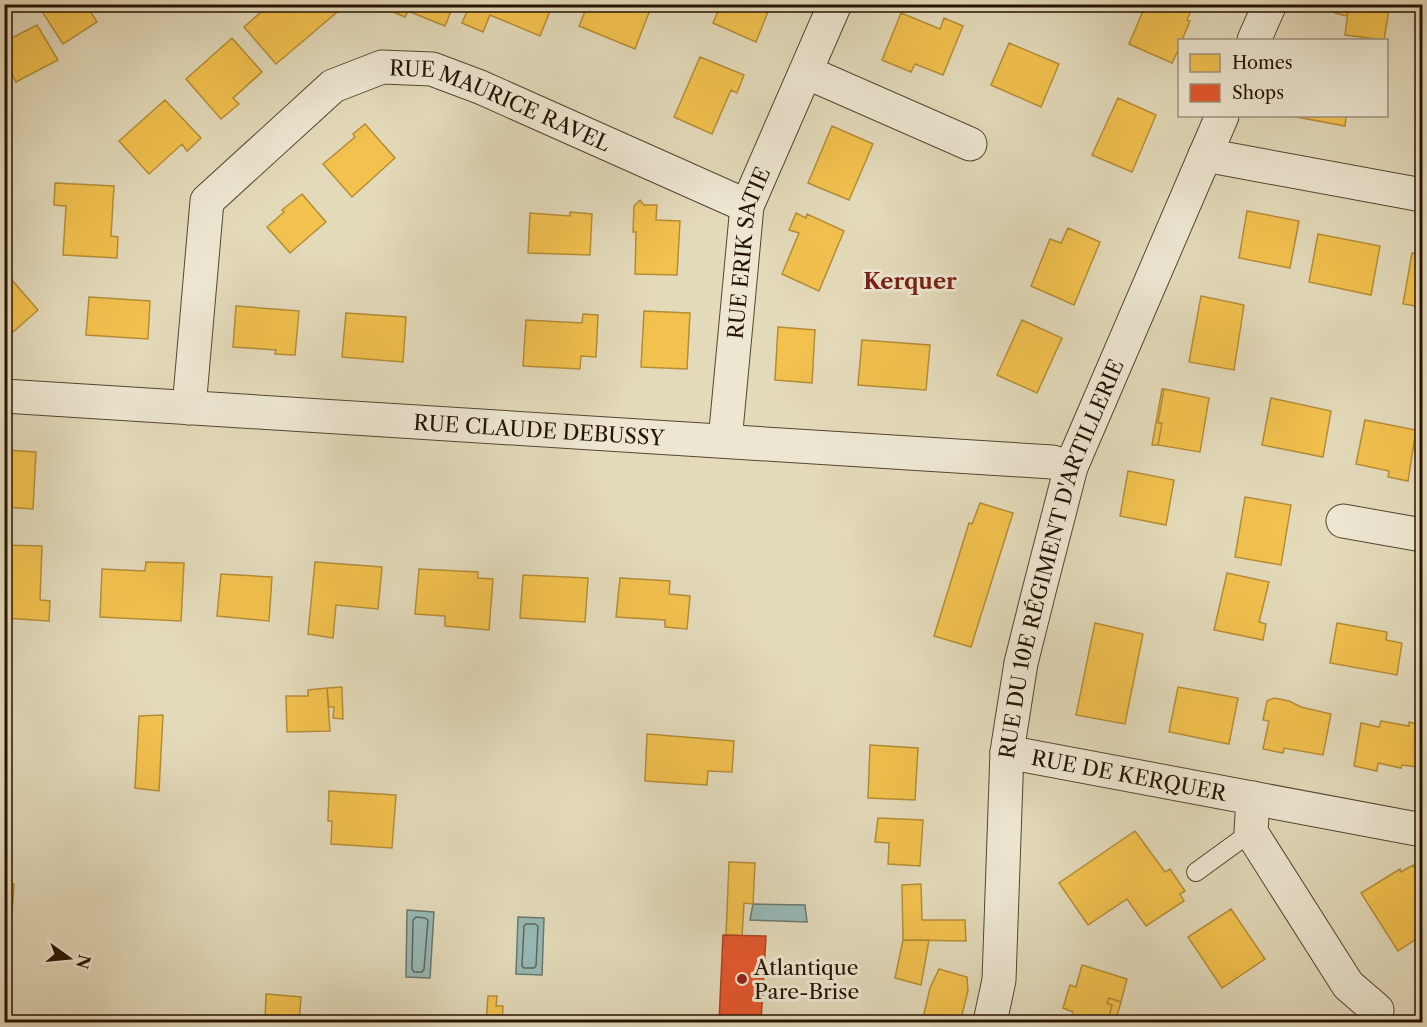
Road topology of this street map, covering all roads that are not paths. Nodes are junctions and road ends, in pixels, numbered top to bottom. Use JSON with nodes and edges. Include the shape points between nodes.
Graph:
{"nodes":[{"id":1,"x":835,"y":4,"type":"edge"},
{"id":2,"x":1270,"y":4,"type":"edge"},
{"id":3,"x":1254,"y":39,"type":"edge"},
{"id":4,"x":806,"y":72,"type":"junction"},
{"id":5,"x":1222,"y":117,"type":"edge"},
{"id":6,"x":970,"y":144,"type":"dead end"},
{"id":7,"x":1205,"y":155,"type":"junction"},
{"id":8,"x":1422,"y":195,"type":"edge"},
{"id":9,"x":747,"y":206,"type":"junction"},
{"id":10,"x":4,"y":396,"type":"edge"},
{"id":11,"x":189,"y":408,"type":"junction"},
{"id":12,"x":725,"y":441,"type":"junction"},
{"id":13,"x":1071,"y":467,"type":"junction"},
{"id":14,"x":1343,"y":521,"type":"dead end"},
{"id":15,"x":1422,"y":535,"type":"edge"},
{"id":16,"x":1007,"y":752,"type":"junction"},
{"id":17,"x":1253,"y":798,"type":"junction"},
{"id":18,"x":1422,"y":830,"type":"edge"},
{"id":19,"x":1251,"y":832,"type":"junction"},
{"id":20,"x":1196,"y":872,"type":"dead end"},
{"id":21,"x":1377,"y":1010,"type":"dead end"},
{"id":22,"x":990,"y":1023,"type":"edge"}],
"edges":[{"from":1,"to":4,"type":"street","name":"RUE ERIK SATIE"},
{"from":2,"to":3,"type":"street"},
{"from":4,"to":6,"type":"street"},
{"from":4,"to":9,"type":"street","name":"RUE ERIK SATIE"},
{"from":5,"to":7,"type":"street","name":"RUE DU 10E RÉGIMENT D'ARTILLERIE"},
{"from":7,"to":8,"type":"street"},
{"from":7,"to":13,"type":"street","name":"RUE DU 10E RÉGIMENT D'ARTILLERIE"},
{"from":9,"to":11,"type":"street","name":"RUE MAURICE RAVEL","via":[[480,87],[432,69],[382,67],[333,86],[207,201]]},
{"from":9,"to":12,"type":"street","name":"RUE ERIK SATIE"},
{"from":10,"to":11,"type":"street","name":"RUE CLAUDE DEBUSSY"},
{"from":11,"to":12,"type":"street","name":"RUE CLAUDE DEBUSSY"},
{"from":12,"to":13,"type":"street","name":"RUE CLAUDE DEBUSSY","via":[[1042,461]]},
{"from":13,"to":16,"type":"street","name":"RUE DU 10E RÉGIMENT D'ARTILLERIE","via":[[1021,663]]},
{"from":14,"to":15,"type":"street"},
{"from":16,"to":17,"type":"street","name":"RUE DE KERQUER"},
{"from":16,"to":22,"type":"street","name":"RUE DU 10E RÉGIMENT D'ARTILLERIE","via":[[999,980]]},
{"from":17,"to":18,"type":"street","name":"RUE DE KERQUER"},
{"from":17,"to":19,"type":"street","name":"RUE DE KERQUER"},
{"from":19,"to":20,"type":"lane"},
{"from":19,"to":21,"type":"street","via":[[1348,985]]}]}
